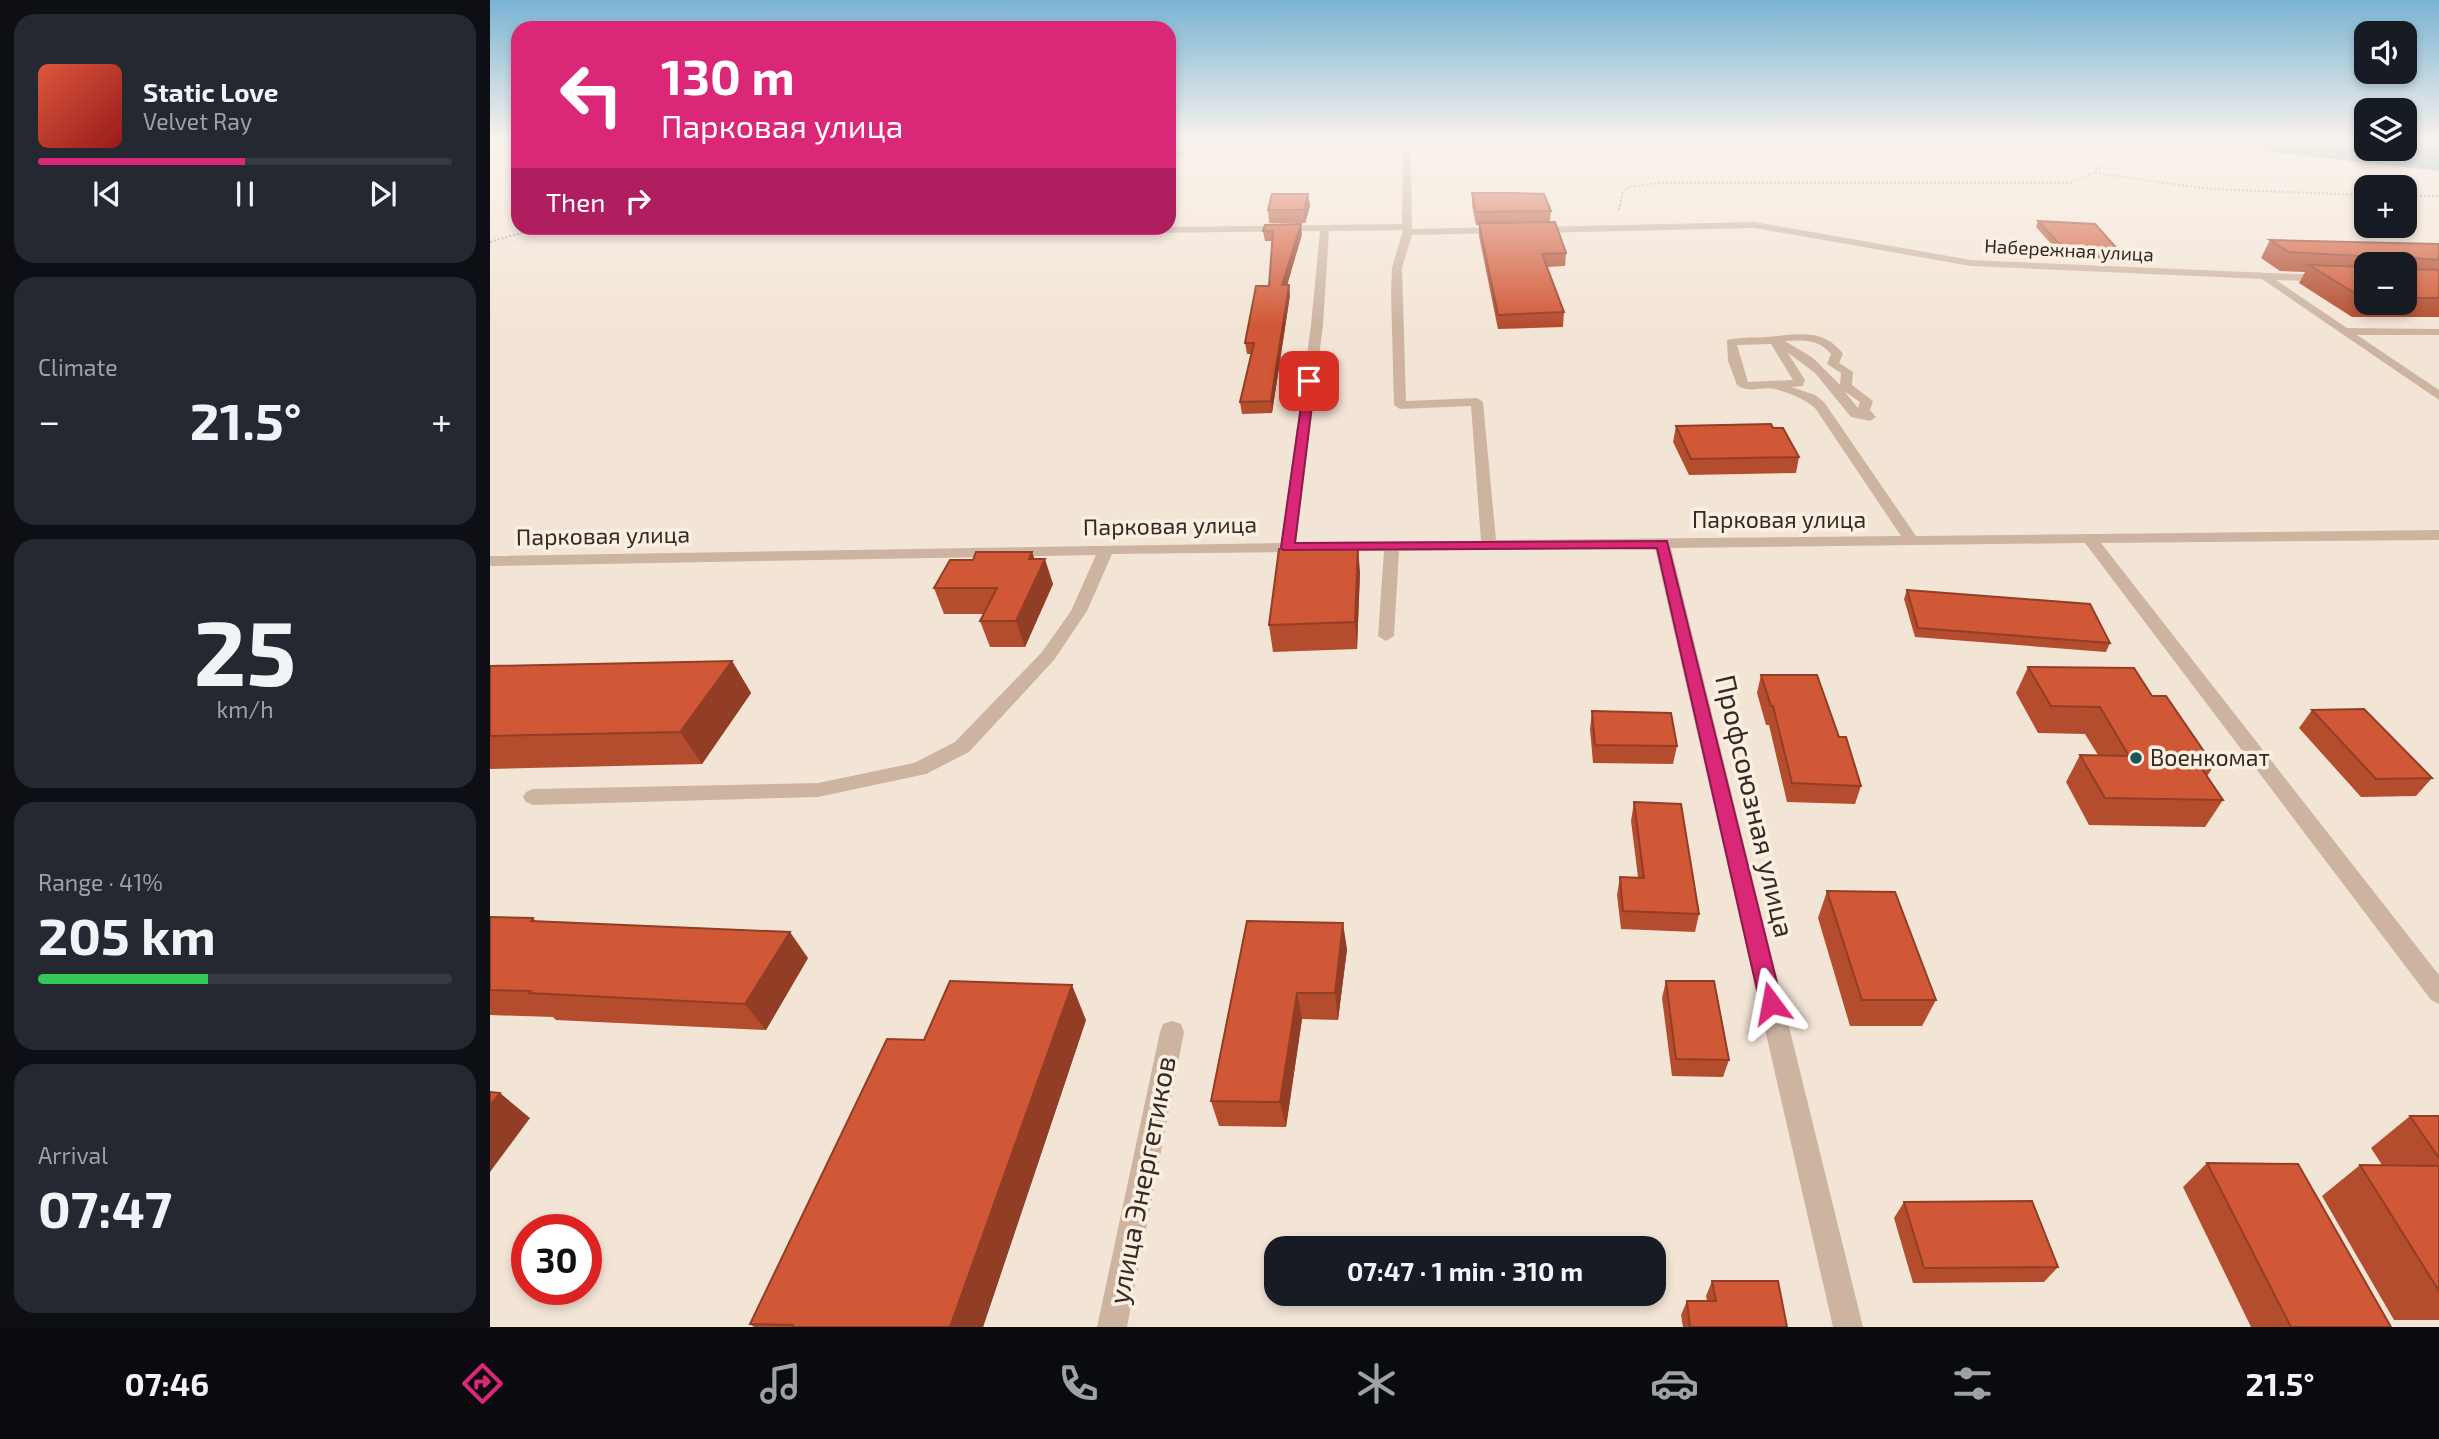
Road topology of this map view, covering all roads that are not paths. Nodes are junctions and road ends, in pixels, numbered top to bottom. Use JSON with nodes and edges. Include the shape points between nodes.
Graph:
{"nodes":[{"id":1,"x":1408,"y":203,"type":"edge"},
{"id":2,"x":1325,"y":228,"type":"junction"},
{"id":3,"x":1176,"y":230,"type":"edge"},
{"id":4,"x":1408,"y":230,"type":"junction"},
{"id":5,"x":1514,"y":230,"type":"edge"},
{"id":6,"x":1528,"y":230,"type":"edge"},
{"id":7,"x":2264,"y":275,"type":"junction"},
{"id":8,"x":2354,"y":280,"type":"edge"},
{"id":9,"x":2345,"y":331,"type":"junction"},
{"id":10,"x":2439,"y":332,"type":"edge"},
{"id":11,"x":1775,"y":340,"type":"junction"},
{"id":12,"x":1802,"y":358,"type":"junction"},
{"id":13,"x":1822,"y":384,"type":"junction"},
{"id":14,"x":1797,"y":385,"type":"junction"},
{"id":15,"x":1775,"y":387,"type":"junction"},
{"id":16,"x":2439,"y":396,"type":"edge"},
{"id":17,"x":1820,"y":405,"type":"junction"},
{"id":18,"x":2439,"y":536,"type":"edge"},
{"id":19,"x":2090,"y":539,"type":"junction"},
{"id":20,"x":1913,"y":542,"type":"junction"},
{"id":21,"x":1662,"y":544,"type":"junction"},
{"id":22,"x":1489,"y":545,"type":"junction"},
{"id":23,"x":1392,"y":546,"type":"junction"},
{"id":24,"x":1288,"y":547,"type":"junction"},
{"id":25,"x":1106,"y":550,"type":"junction"},
{"id":26,"x":490,"y":561,"type":"edge"},
{"id":27,"x":1386,"y":636,"type":"dead end"},
{"id":28,"x":533,"y":797,"type":"dead end"},
{"id":29,"x":2439,"y":993,"type":"edge"},
{"id":30,"x":1172,"y":1032,"type":"dead end"},
{"id":31,"x":1112,"y":1327,"type":"edge"},
{"id":32,"x":1848,"y":1327,"type":"edge"}],
"edges":[{"from":1,"to":4,"type":"street"},
{"from":2,"to":3,"type":"street"},
{"from":2,"to":4,"type":"street"},
{"from":2,"to":24,"type":"street"},
{"from":4,"to":5,"type":"street"},
{"from":4,"to":22,"type":"street","via":[[1397,268],[1399,405],[1476,402]]},
{"from":6,"to":7,"type":"street","name":"Набережная улица","via":[[1755,225],[1971,263]]},
{"from":7,"to":8,"type":"street","name":"Набережная улица"},
{"from":7,"to":9,"type":"street"},
{"from":9,"to":10,"type":"street"},
{"from":9,"to":16,"type":"street"},
{"from":11,"to":12,"type":"street"},
{"from":11,"to":12,"type":"street","via":[[1821,339],[1829,343],[1838,354],[1833,364],[1847,372],[1846,386],[1867,401],[1864,411],[1870,416],[1856,414],[1831,380]]},
{"from":11,"to":14,"type":"street","via":[[1799,380]]},
{"from":11,"to":15,"type":"street","via":[[1731,341],[1743,385]]},
{"from":12,"to":13,"type":"street"},
{"from":13,"to":14,"type":"street"},
{"from":13,"to":17,"type":"street"},
{"from":14,"to":15,"type":"street"},
{"from":15,"to":17,"type":"street","via":[[1802,394]]},
{"from":17,"to":20,"type":"street"},
{"from":18,"to":19,"type":"street","name":"Парковая улица"},
{"from":19,"to":20,"type":"street","name":"Парковая улица"},
{"from":19,"to":29,"type":"street"},
{"from":20,"to":21,"type":"street","name":"Парковая улица"},
{"from":21,"to":22,"type":"street","name":"Парковая улица"},
{"from":21,"to":32,"type":"street","name":"Профсоюзная улица"},
{"from":22,"to":23,"type":"street","name":"Парковая улица"},
{"from":23,"to":24,"type":"street","name":"Парковая улица"},
{"from":23,"to":27,"type":"street"},
{"from":24,"to":25,"type":"street","name":"Парковая улица"},
{"from":25,"to":26,"type":"street","name":"Парковая улица"},
{"from":25,"to":28,"type":"street","via":[[1079,611],[1048,656],[962,747],[919,769],[818,790]]},
{"from":30,"to":31,"type":"street","name":"улица Энергетиков"}]}
